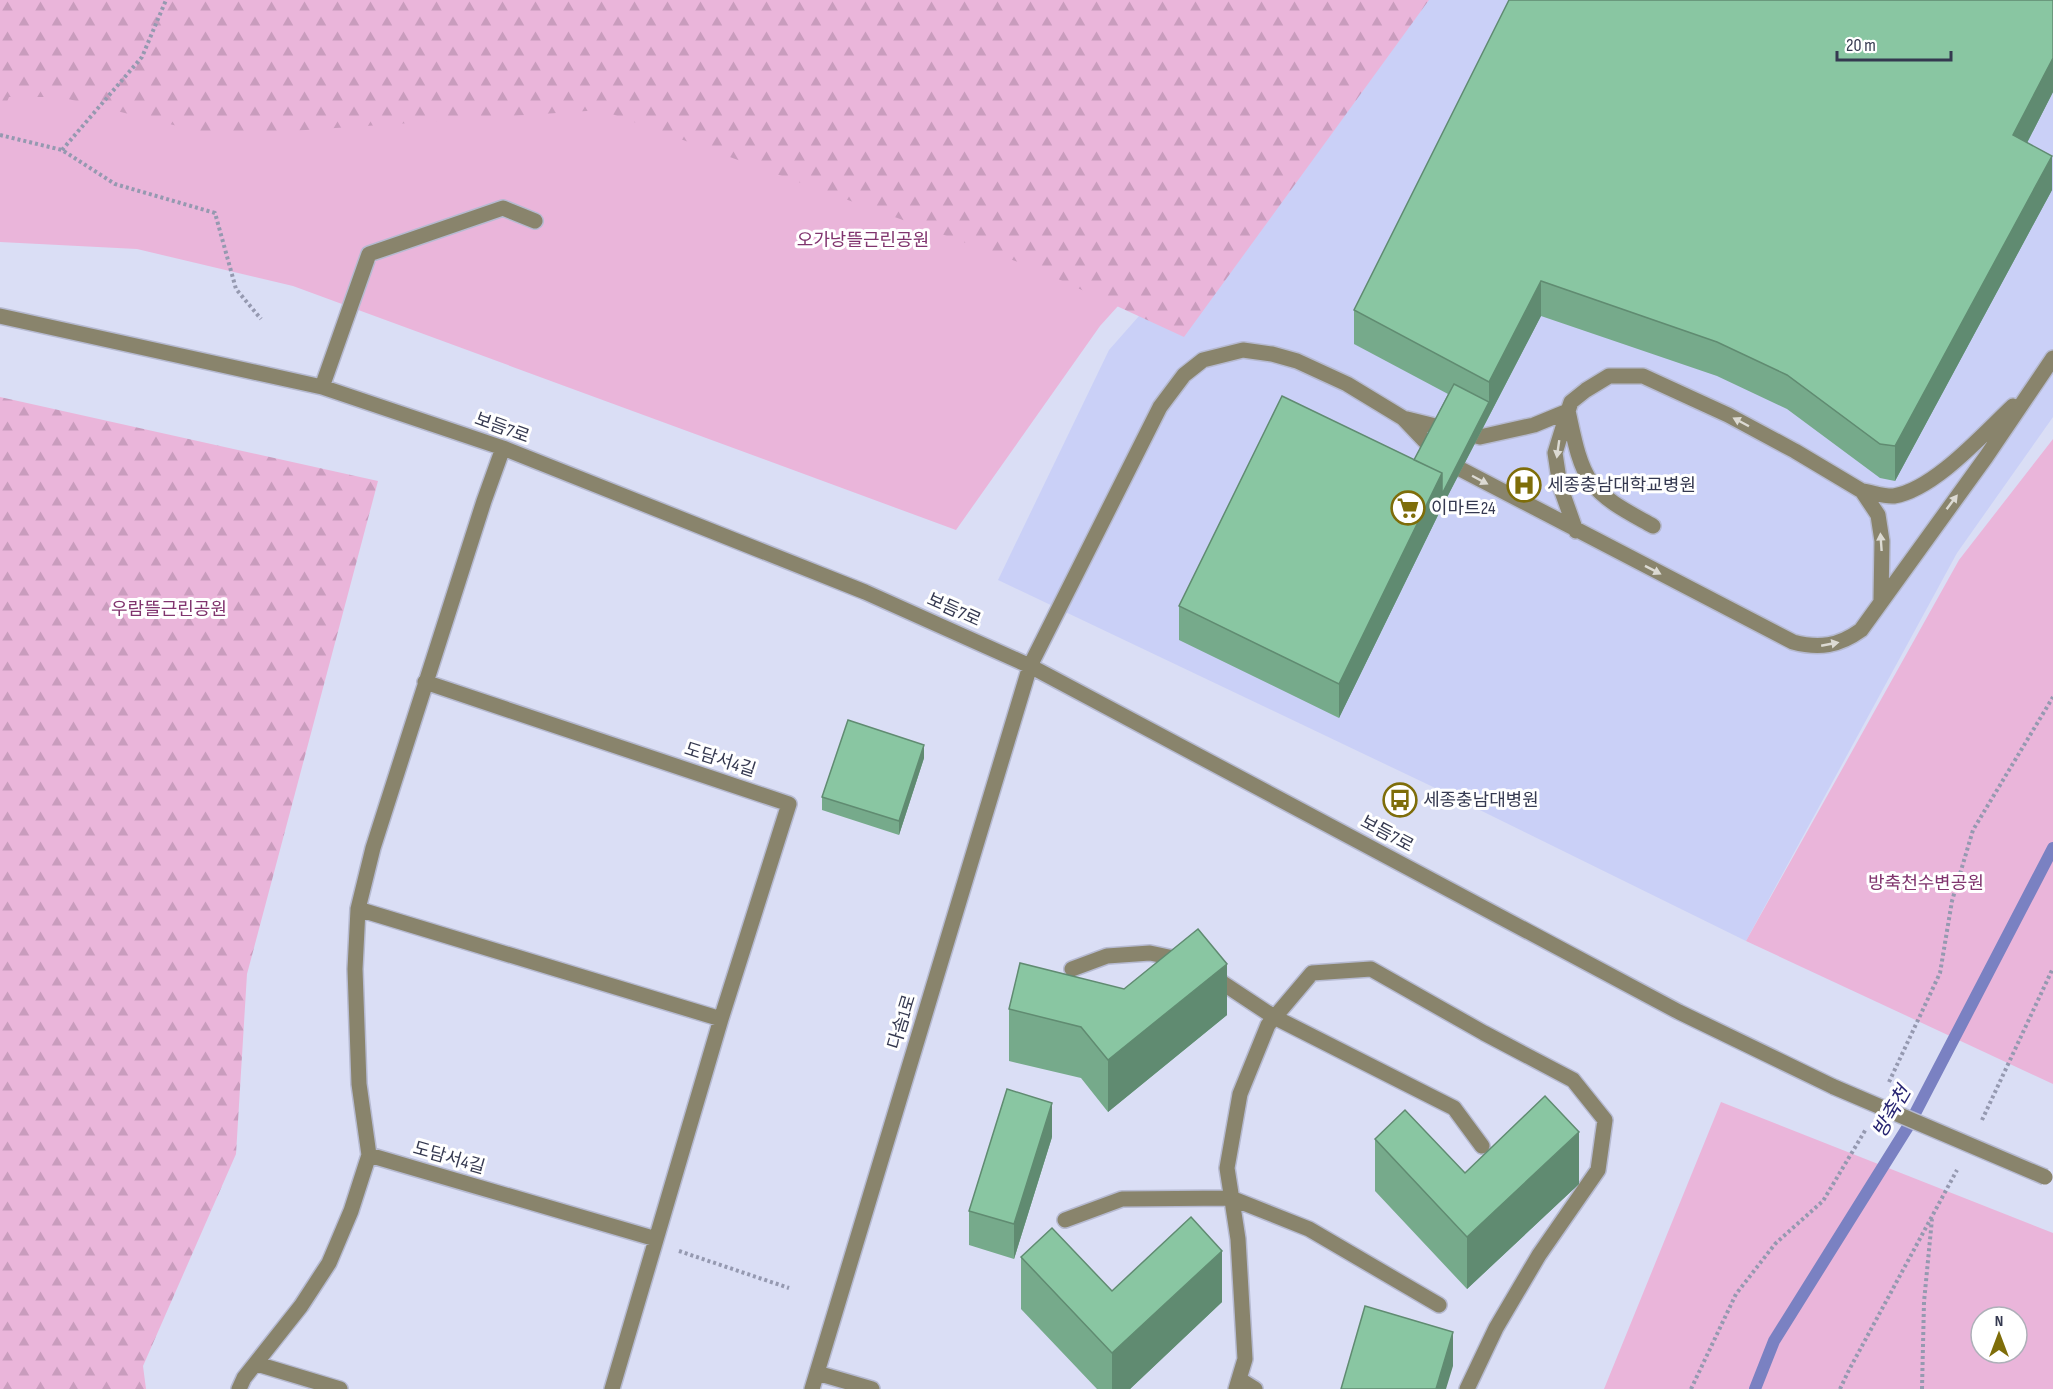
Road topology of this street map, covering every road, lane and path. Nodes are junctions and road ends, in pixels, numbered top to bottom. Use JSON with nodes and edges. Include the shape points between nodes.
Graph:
{"nodes":[{"id":1,"x":166,"y":0,"type":"edge"},
{"id":2,"x":0,"y":135,"type":"edge"},
{"id":3,"x":62,"y":150,"type":"junction"},
{"id":4,"x":535,"y":221,"type":"dead end"},
{"id":5,"x":0,"y":316,"type":"edge"},
{"id":6,"x":261,"y":319,"type":"dead end"},
{"id":7,"x":2053,"y":358,"type":"edge"},
{"id":8,"x":322,"y":387,"type":"junction"},
{"id":9,"x":2030,"y":389,"type":"junction"},
{"id":10,"x":1568,"y":411,"type":"junction"},
{"id":11,"x":1403,"y":418,"type":"junction"},
{"id":12,"x":503,"y":448,"type":"junction"},
{"id":13,"x":1862,"y":491,"type":"junction"},
{"id":14,"x":1653,"y":526,"type":"dead end"},
{"id":15,"x":1576,"y":531,"type":"junction"},
{"id":16,"x":1881,"y":600,"type":"junction"},
{"id":17,"x":1030,"y":666,"type":"junction"},
{"id":18,"x":425,"y":682,"type":"junction"},
{"id":19,"x":2053,"y":697,"type":"edge"},
{"id":20,"x":358,"y":909,"type":"junction"},
{"id":21,"x":2053,"y":968,"type":"edge"},
{"id":22,"x":1072,"y":969,"type":"dead end"},
{"id":23,"x":1274,"y":1017,"type":"junction"},
{"id":24,"x":721,"y":1019,"type":"junction"},
{"id":25,"x":1888,"y":1085,"type":"dead end"},
{"id":26,"x":1981,"y":1122,"type":"dead end"},
{"id":27,"x":1868,"y":1126,"type":"dead end"},
{"id":28,"x":1482,"y":1146,"type":"dead end"},
{"id":29,"x":369,"y":1155,"type":"junction"},
{"id":30,"x":1960,"y":1164,"type":"dead end"},
{"id":31,"x":2049,"y":1178,"type":"edge"},
{"id":32,"x":1231,"y":1198,"type":"junction"},
{"id":33,"x":1932,"y":1215,"type":"junction"},
{"id":34,"x":1065,"y":1220,"type":"dead end"},
{"id":35,"x":656,"y":1239,"type":"junction"},
{"id":36,"x":675,"y":1250,"type":"dead end"},
{"id":37,"x":789,"y":1288,"type":"dead end"},
{"id":38,"x":1439,"y":1305,"type":"dead end"},
{"id":39,"x":257,"y":1364,"type":"junction"},
{"id":40,"x":817,"y":1373,"type":"junction"},
{"id":41,"x":1238,"y":1384,"type":"edge"},
{"id":42,"x":238,"y":1389,"type":"edge"},
{"id":43,"x":340,"y":1389,"type":"edge"},
{"id":44,"x":612,"y":1389,"type":"edge"},
{"id":45,"x":812,"y":1389,"type":"edge"},
{"id":46,"x":872,"y":1389,"type":"edge"},
{"id":47,"x":1255,"y":1389,"type":"edge"},
{"id":48,"x":1467,"y":1389,"type":"edge"},
{"id":49,"x":1691,"y":1389,"type":"edge"},
{"id":50,"x":1840,"y":1389,"type":"edge"},
{"id":51,"x":1922,"y":1389,"type":"edge"}],
"edges":[{"from":1,"to":3,"type":"path","via":[[142,57]]},
{"from":2,"to":3,"type":"path"},
{"from":3,"to":6,"type":"path","via":[[115,183],[215,213],[236,290]]},
{"from":4,"to":8,"type":"street","via":[[503,208],[369,254]]},
{"from":5,"to":8,"type":"street","name":"보듬7로"},
{"from":7,"to":9,"type":"street"},
{"from":8,"to":12,"type":"street","name":"보듬7로"},
{"from":9,"to":13,"type":"street","via":[[1940,474],[1922,486],[1893,496]]},
{"from":16,"to":9,"type":"street","one_way":true,"via":[[1986,457]]},
{"from":10,"to":11,"type":"street","via":[[1534,425],[1480,437]]},
{"from":13,"to":10,"type":"street","one_way":true,"via":[[1738,420],[1643,376],[1609,376],[1571,402]]},
{"from":10,"to":14,"type":"street","via":[[1578,452],[1591,482],[1607,498]]},
{"from":10,"to":15,"type":"street","one_way":true,"via":[[1555,453],[1560,486]]},
{"from":11,"to":15,"type":"street","one_way":true,"via":[[1443,460]]},
{"from":11,"to":17,"type":"street","name":"다솜1로","via":[[1347,384],[1297,361],[1243,350],[1203,360],[1184,375],[1160,407]]},
{"from":12,"to":17,"type":"street","name":"보듬7로","via":[[865,592]]},
{"from":12,"to":18,"type":"street"},
{"from":16,"to":13,"type":"street","one_way":true,"via":[[1881,532],[1878,515]]},
{"from":15,"to":16,"type":"street","one_way":true,"via":[[1793,642],[1812,647],[1847,640],[1861,630]]},
{"from":17,"to":31,"type":"street","name":"보듬7로","bridge":true,"via":[[1679,1012],[1834,1087]]},
{"from":17,"to":40,"type":"street","name":"다솜1로"},
{"from":18,"to":20,"type":"street"},
{"from":18,"to":24,"type":"street","name":"도담서4길","via":[[789,804]]},
{"from":19,"to":25,"type":"path","via":[[1973,830],[1952,901],[1940,973]]},
{"from":20,"to":24,"type":"street"},
{"from":20,"to":29,"type":"street","via":[[355,969],[359,1084]]},
{"from":21,"to":26,"type":"path"},
{"from":22,"to":23,"type":"street","via":[[1107,956],[1150,953],[1192,962]]},
{"from":23,"to":28,"type":"street","via":[[1455,1108]]},
{"from":23,"to":32,"type":"street","via":[[1240,1094],[1227,1168]]},
{"from":23,"to":48,"type":"street","via":[[1312,973],[1371,969],[1573,1080],[1605,1120],[1598,1170],[1539,1255],[1496,1328]]},
{"from":24,"to":35,"type":"street","name":"도담서4길"},
{"from":27,"to":49,"type":"path","via":[[1823,1201],[1775,1244],[1736,1294]]},
{"from":29,"to":35,"type":"street","name":"도담서4길"},
{"from":29,"to":39,"type":"street","via":[[329,1263]]},
{"from":30,"to":33,"type":"path"},
{"from":32,"to":34,"type":"street","via":[[1122,1199]]},
{"from":32,"to":38,"type":"street","via":[[1309,1229]]},
{"from":32,"to":41,"type":"street","via":[[1238,1239],[1245,1359]]},
{"from":33,"to":50,"type":"path"},
{"from":33,"to":51,"type":"path"},
{"from":35,"to":44,"type":"street","name":"도담서4길"},
{"from":36,"to":37,"type":"path"},
{"from":39,"to":42,"type":"street"},
{"from":39,"to":43,"type":"street"},
{"from":40,"to":45,"type":"street","name":"다솜1로"},
{"from":40,"to":46,"type":"street"},
{"from":41,"to":47,"type":"street"}]}
